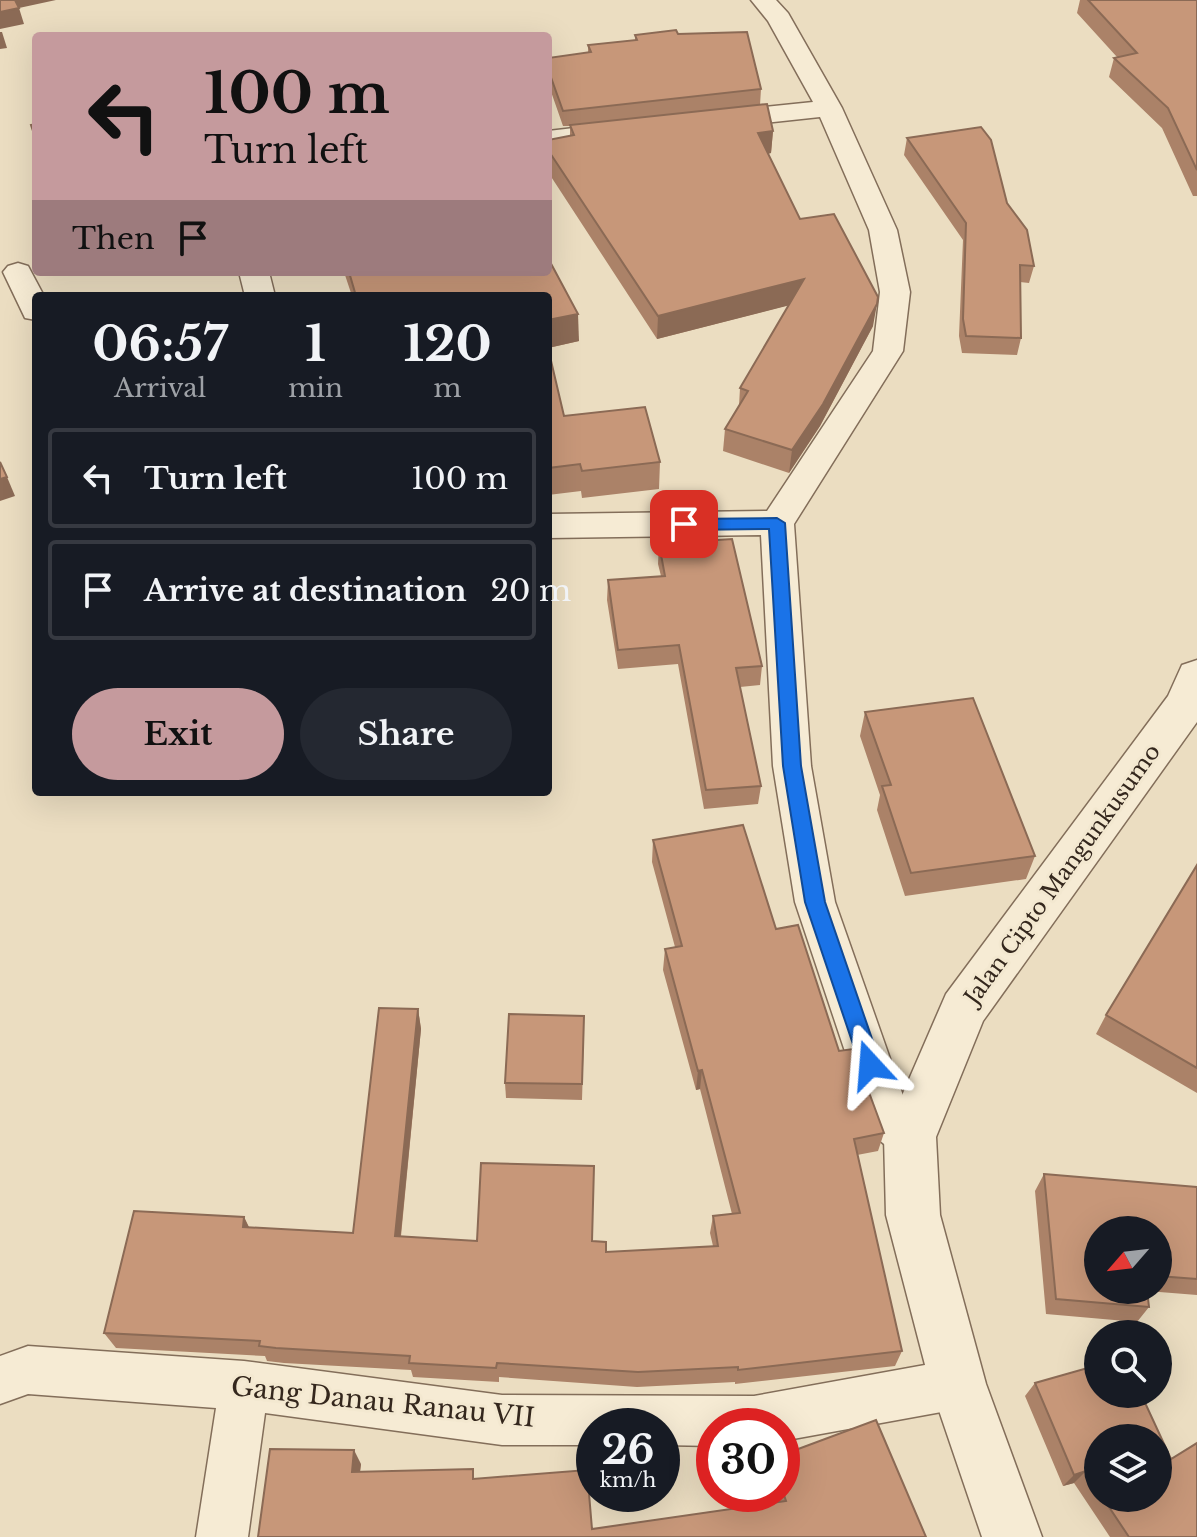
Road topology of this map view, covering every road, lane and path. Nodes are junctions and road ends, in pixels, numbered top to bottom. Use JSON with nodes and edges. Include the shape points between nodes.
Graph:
{"nodes":[{"id":1,"x":763,"y":0,"type":"edge"},
{"id":2,"x":829,"y":108,"type":"junction"},
{"id":3,"x":691,"y":123,"type":"edge"},
{"id":4,"x":644,"y":128,"type":"edge"},
{"id":5,"x":552,"y":139,"type":"edge"},
{"id":6,"x":18,"y":272,"type":"dead end"},
{"id":7,"x":32,"y":302,"type":"edge"},
{"id":8,"x":777,"y":523,"type":"junction"},
{"id":9,"x":552,"y":526,"type":"edge"},
{"id":10,"x":1197,"y":676,"type":"edge"},
{"id":11,"x":910,"y":1137,"type":"junction"},
{"id":12,"x":0,"y":1380,"type":"edge"},
{"id":13,"x":958,"y":1384,"type":"junction"},
{"id":14,"x":244,"y":1386,"type":"junction"},
{"id":15,"x":222,"y":1537,"type":"edge"},
{"id":16,"x":1012,"y":1537,"type":"edge"}],
"edges":[{"from":1,"to":2,"type":"street","via":[[779,18]]},
{"from":2,"to":3,"type":"street"},
{"from":2,"to":8,"type":"street","via":[[883,230],[895,292],[888,351]]},
{"from":4,"to":5,"type":"street"},
{"from":6,"to":7,"type":"street"},
{"from":8,"to":9,"type":"street"},
{"from":8,"to":11,"type":"street","via":[[792,766],[815,902],[889,1120]]},
{"from":10,"to":11,"type":"street","name":"Jalan Cipto Mangunkusumo","via":[[1187,703],[963,1009]]},
{"from":11,"to":13,"type":"street","name":"Jalan Cipto Mangunkusumo","via":[[913,1215]]},
{"from":12,"to":14,"type":"street","name":"Gang Danau Ranau VII","via":[[28,1370]]},
{"from":13,"to":14,"type":"street","name":"Gang Danau Ranau VII","via":[[754,1421],[502,1420]]},
{"from":13,"to":16,"type":"street","name":"Jalan Cipto Mangunkusumo"},
{"from":14,"to":15,"type":"street"}]}
